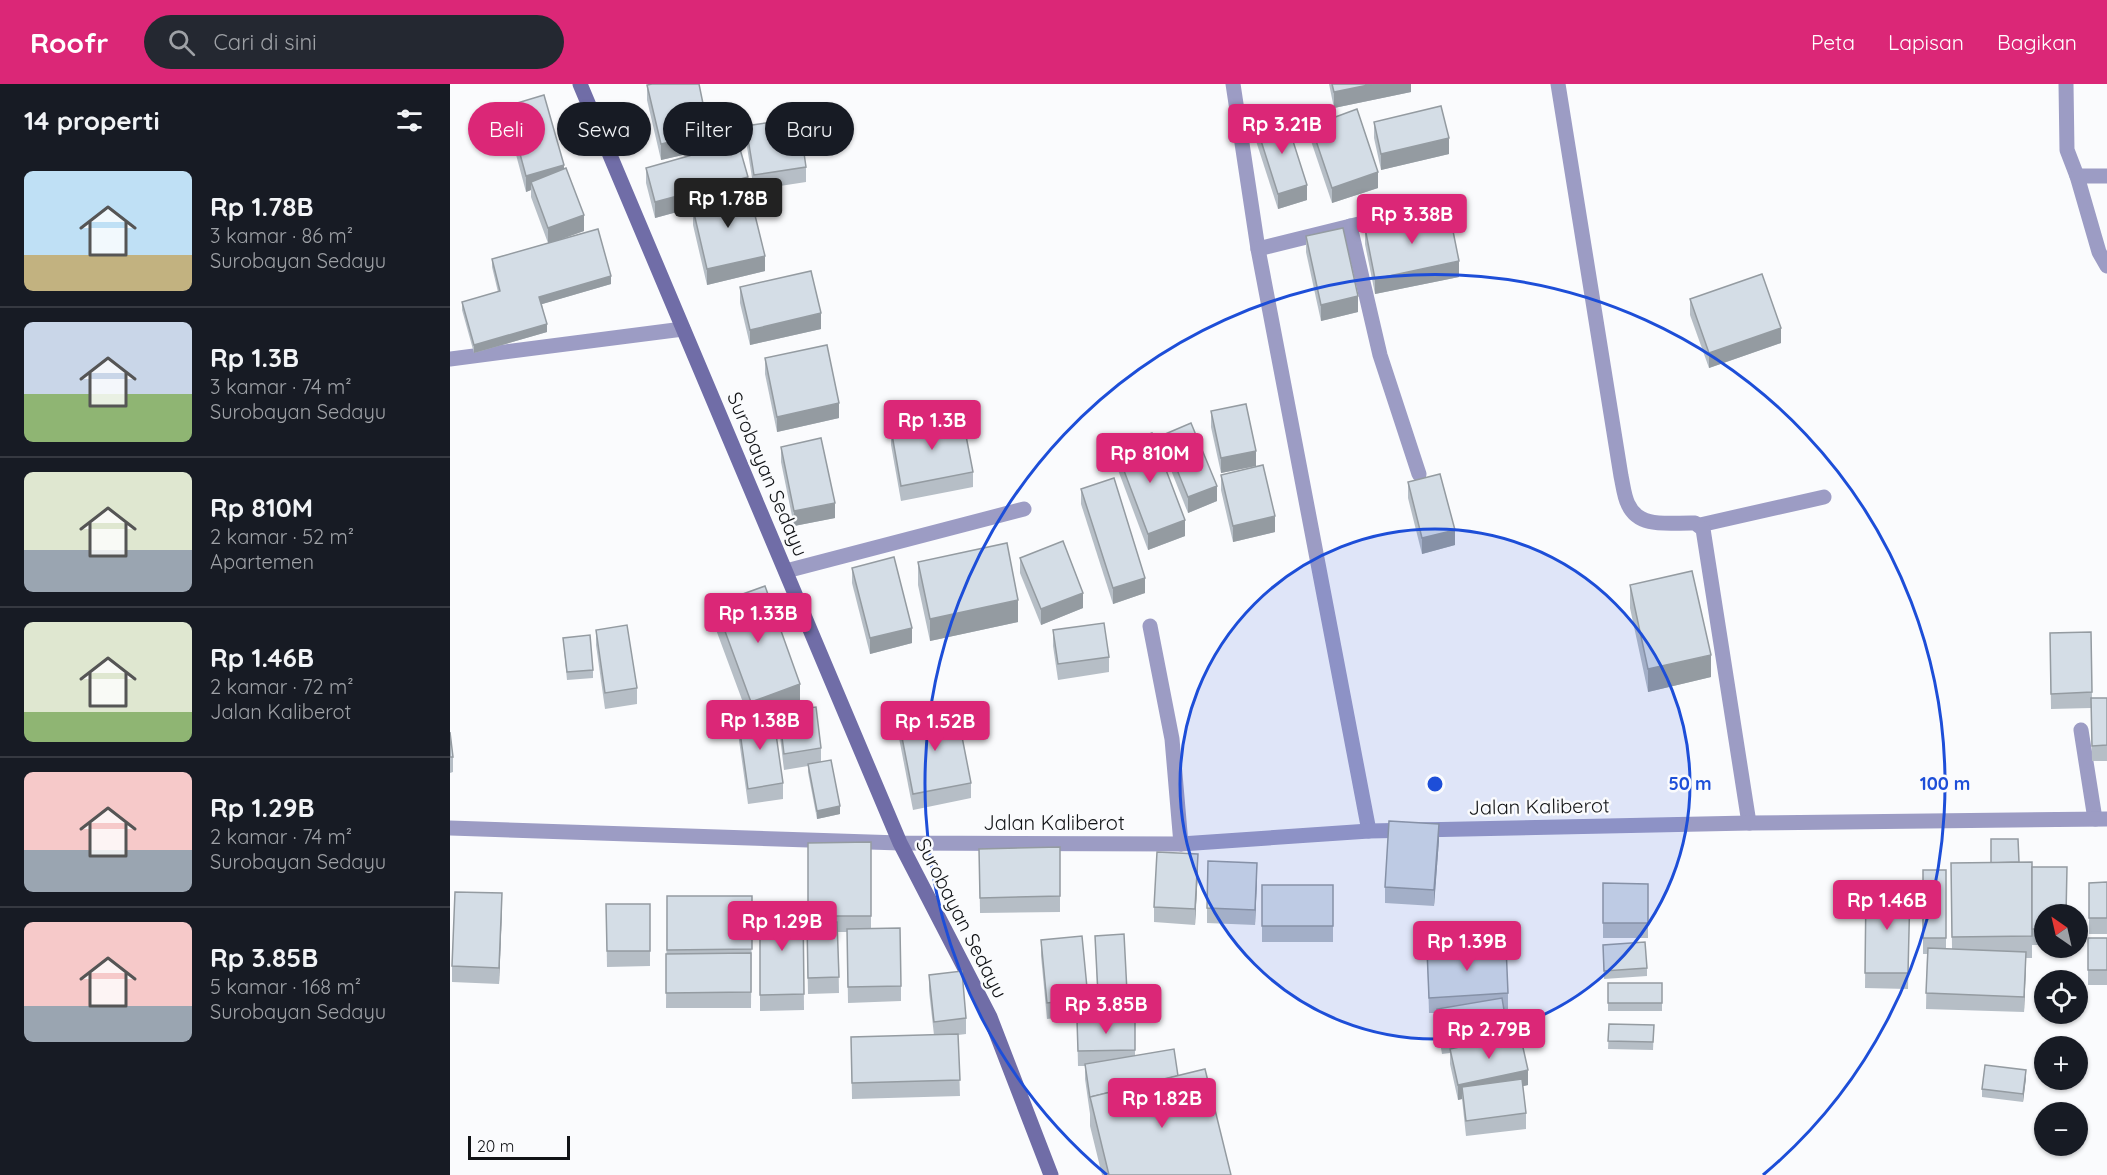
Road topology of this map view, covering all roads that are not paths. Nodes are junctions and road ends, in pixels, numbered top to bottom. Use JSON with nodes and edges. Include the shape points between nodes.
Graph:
{"nodes":[{"id":1,"x":580,"y":84,"type":"edge"},
{"id":2,"x":1233,"y":84,"type":"edge"},
{"id":3,"x":1558,"y":84,"type":"edge"},
{"id":4,"x":2066,"y":84,"type":"edge"},
{"id":5,"x":2077,"y":176,"type":"junction"},
{"id":6,"x":2107,"y":176,"type":"edge"},
{"id":7,"x":1444,"y":203,"type":"dead end"},
{"id":8,"x":1350,"y":226,"type":"junction"},
{"id":9,"x":1258,"y":249,"type":"junction"},
{"id":10,"x":2107,"y":266,"type":"edge"},
{"id":11,"x":683,"y":329,"type":"junction"},
{"id":12,"x":450,"y":359,"type":"edge"},
{"id":13,"x":1419,"y":474,"type":"dead end"},
{"id":14,"x":1824,"y":497,"type":"dead end"},
{"id":15,"x":1024,"y":509,"type":"dead end"},
{"id":16,"x":1700,"y":525,"type":"junction"},
{"id":17,"x":786,"y":571,"type":"junction"},
{"id":18,"x":1150,"y":626,"type":"dead end"},
{"id":19,"x":2081,"y":730,"type":"dead end"},
{"id":20,"x":2101,"y":819,"type":"edge"},
{"id":21,"x":1749,"y":823,"type":"junction"},
{"id":22,"x":450,"y":828,"type":"edge"},
{"id":23,"x":1369,"y":831,"type":"junction"},
{"id":24,"x":900,"y":843,"type":"junction"},
{"id":25,"x":1181,"y":844,"type":"junction"},
{"id":26,"x":1051,"y":1175,"type":"edge"}],
"edges":[{"from":1,"to":11,"type":"main road","name":"Surobayan Sedayu"},
{"from":2,"to":9,"type":"street"},
{"from":3,"to":16,"type":"street","via":[[1627,504],[1639,519],[1649,522]]},
{"from":4,"to":5,"type":"street","via":[[2067,150]]},
{"from":5,"to":6,"type":"street"},
{"from":5,"to":10,"type":"street","via":[[2099,252]]},
{"from":7,"to":8,"type":"street"},
{"from":8,"to":9,"type":"street"},
{"from":8,"to":13,"type":"street","via":[[1380,355]]},
{"from":9,"to":23,"type":"street"},
{"from":11,"to":12,"type":"street"},
{"from":11,"to":17,"type":"main road","name":"Surobayan Sedayu"},
{"from":14,"to":16,"type":"street"},
{"from":15,"to":17,"type":"street"},
{"from":16,"to":21,"type":"street","via":[[1705,536]]},
{"from":17,"to":24,"type":"main road","name":"Surobayan Sedayu"},
{"from":18,"to":25,"type":"street","via":[[1172,739]]},
{"from":19,"to":20,"type":"street"},
{"from":20,"to":21,"type":"street","name":"Jalan Kaliberot"},
{"from":21,"to":23,"type":"street","name":"Jalan Kaliberot"},
{"from":22,"to":24,"type":"street","name":"Jalan Kaliberot"},
{"from":23,"to":25,"type":"street","name":"Jalan Kaliberot"},
{"from":24,"to":25,"type":"street","name":"Jalan Kaliberot"},
{"from":24,"to":26,"type":"main road","name":"Surobayan Sedayu","via":[[990,1017]]}]}
